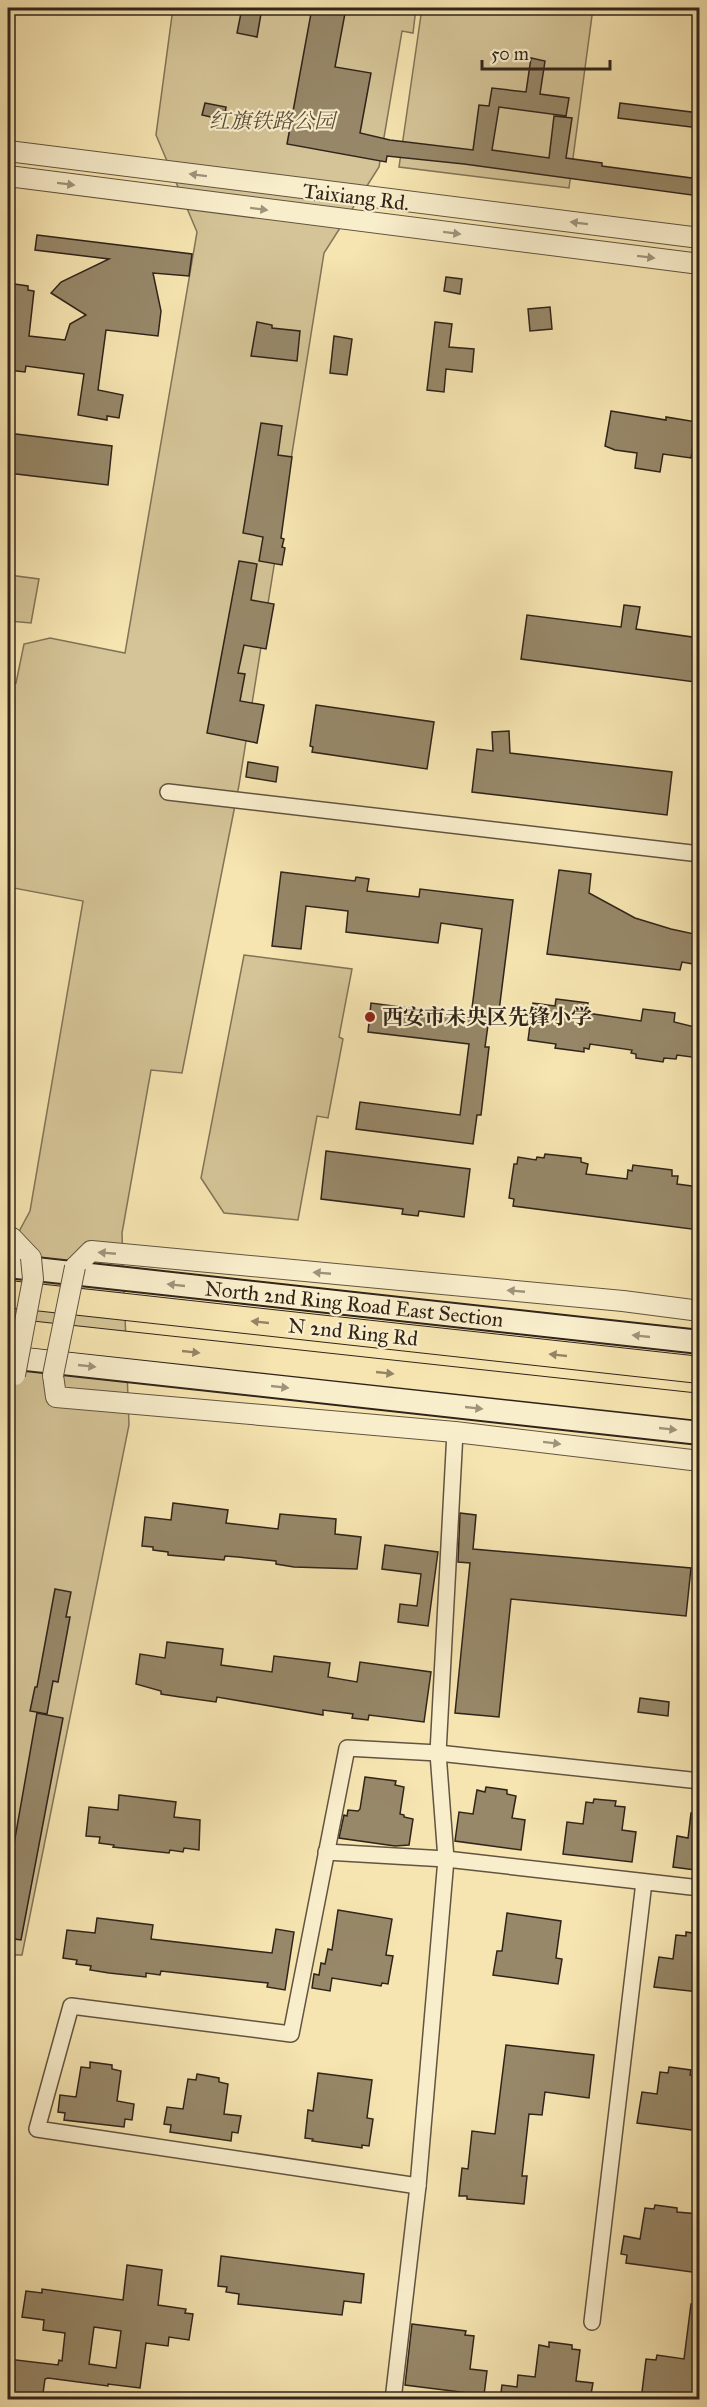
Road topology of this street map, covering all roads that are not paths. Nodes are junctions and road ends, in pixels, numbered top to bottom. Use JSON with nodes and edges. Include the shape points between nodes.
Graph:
{"nodes":[{"id":1,"x":8,"y":151,"type":"edge"},
{"id":2,"x":8,"y":176,"type":"edge"},
{"id":3,"x":699,"y":238,"type":"edge"},
{"id":4,"x":699,"y":264,"type":"edge"},
{"id":5,"x":168,"y":792,"type":"dead end"},
{"id":6,"x":699,"y":854,"type":"edge"},
{"id":7,"x":8,"y":1238,"type":"edge"},
{"id":8,"x":8,"y":1266,"type":"edge"},
{"id":9,"x":8,"y":1294,"type":"edge"},
{"id":10,"x":699,"y":1311,"type":"edge"},
{"id":11,"x":8,"y":1332,"type":"edge"},
{"id":12,"x":699,"y":1342,"type":"edge"},
{"id":13,"x":10,"y":1370,"type":"edge"},
{"id":14,"x":699,"y":1370,"type":"edge"},
{"id":15,"x":695,"y":1408,"type":"edge"},
{"id":16,"x":455,"y":1432,"type":"junction"},
{"id":17,"x":699,"y":1433,"type":"edge"},
{"id":18,"x":699,"y":1461,"type":"edge"},
{"id":19,"x":438,"y":1752,"type":"junction"},
{"id":20,"x":699,"y":1781,"type":"edge"},
{"id":21,"x":326,"y":1852,"type":"junction"},
{"id":22,"x":446,"y":1859,"type":"junction"},
{"id":23,"x":644,"y":1882,"type":"junction"},
{"id":24,"x":699,"y":1888,"type":"edge"},
{"id":25,"x":418,"y":2186,"type":"junction"},
{"id":26,"x":592,"y":2322,"type":"dead end"},
{"id":27,"x":393,"y":2400,"type":"edge"}],
"edges":[{"from":3,"to":1,"type":"street","name":"Taixiang Rd.","one_way":true},
{"from":2,"to":4,"type":"street","name":"Taixiang Rd.","one_way":true},
{"from":5,"to":6,"type":"street"},
{"from":7,"to":13,"type":"street","bridge":true,"via":[[31,1258],[33,1279]]},
{"from":12,"to":8,"type":"main road","name":"North 2nd Ring Road East Section","one_way":true},
{"from":14,"to":9,"type":"highway","name":"N 2nd Ring Rd","one_way":true},
{"from":10,"to":16,"type":"street","one_way":true,"bridge":true,"via":[[91,1251],[75,1267],[52,1375],[56,1396]]},
{"from":11,"to":15,"type":"highway","name":"N 2nd Ring Rd","one_way":true},
{"from":13,"to":17,"type":"main road","one_way":true},
{"from":16,"to":18,"type":"street","one_way":true},
{"from":16,"to":19,"type":"street"},
{"from":19,"to":20,"type":"street"},
{"from":19,"to":21,"type":"street","via":[[346,1748]]},
{"from":19,"to":22,"type":"street"},
{"from":21,"to":22,"type":"street"},
{"from":21,"to":25,"type":"street","via":[[291,2034],[71,2006],[37,2129]]},
{"from":22,"to":23,"type":"street"},
{"from":22,"to":25,"type":"street"},
{"from":23,"to":24,"type":"street"},
{"from":23,"to":26,"type":"street"},
{"from":25,"to":27,"type":"street"}]}
